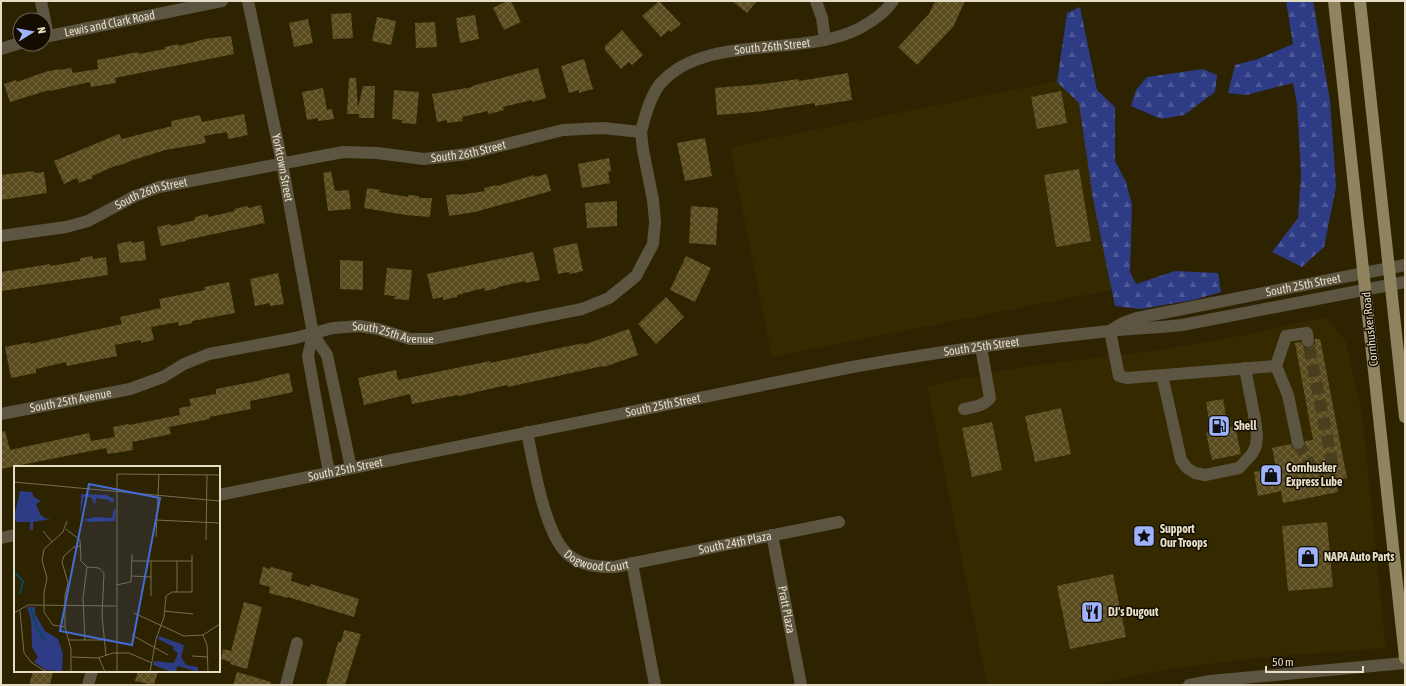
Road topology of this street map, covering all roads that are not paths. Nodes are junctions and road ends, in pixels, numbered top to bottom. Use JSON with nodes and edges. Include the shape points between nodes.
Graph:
{"nodes":[{"id":1,"x":41,"y":1,"type":"edge"},
{"id":2,"x":222,"y":1,"type":"edge"},
{"id":3,"x":248,"y":1,"type":"edge"},
{"id":4,"x":816,"y":1,"type":"edge"},
{"id":5,"x":892,"y":1,"type":"edge"},
{"id":6,"x":1334,"y":1,"type":"edge"},
{"id":7,"x":1360,"y":1,"type":"edge"},
{"id":8,"x":43,"y":12,"type":"edge"},
{"id":9,"x":52,"y":35,"type":"edge"},
{"id":10,"x":825,"y":40,"type":"junction"},
{"id":11,"x":12,"y":46,"type":"edge"},
{"id":12,"x":1,"y":49,"type":"edge"},
{"id":13,"x":641,"y":132,"type":"junction"},
{"id":14,"x":282,"y":163,"type":"junction"},
{"id":15,"x":1,"y":236,"type":"edge"},
{"id":16,"x":1405,"y":265,"type":"edge"},
{"id":17,"x":1389,"y":268,"type":"junction"},
{"id":18,"x":1364,"y":272,"type":"junction"},
{"id":19,"x":1405,"y":282,"type":"edge"},
{"id":20,"x":1391,"y":285,"type":"junction"},
{"id":21,"x":1366,"y":290,"type":"junction"},
{"id":22,"x":1110,"y":331,"type":"junction"},
{"id":23,"x":313,"y":334,"type":"junction"},
{"id":24,"x":1308,"y":341,"type":"dead end"},
{"id":25,"x":981,"y":347,"type":"junction"},
{"id":26,"x":1276,"y":366,"type":"junction"},
{"id":27,"x":1245,"y":368,"type":"junction"},
{"id":28,"x":1162,"y":375,"type":"junction"},
{"id":29,"x":964,"y":409,"type":"dead end"},
{"id":30,"x":1,"y":414,"type":"edge"},
{"id":31,"x":1405,"y":417,"type":"edge"},
{"id":32,"x":527,"y":432,"type":"junction"},
{"id":33,"x":1298,"y":443,"type":"tunnel mouth"},
{"id":34,"x":351,"y":468,"type":"junction"},
{"id":35,"x":329,"y":473,"type":"junction"},
{"id":36,"x":220,"y":495,"type":"edge"},
{"id":37,"x":839,"y":522,"type":"dead end"},
{"id":38,"x":14,"y":535,"type":"edge"},
{"id":39,"x":772,"y":535,"type":"junction"},
{"id":40,"x":1,"y":538,"type":"edge"},
{"id":41,"x":632,"y":563,"type":"junction"},
{"id":42,"x":297,"y":643,"type":"dead end"},
{"id":43,"x":1405,"y":658,"type":"edge"},
{"id":44,"x":1405,"y":663,"type":"edge"},
{"id":45,"x":92,"y":672,"type":"edge"},
{"id":46,"x":88,"y":685,"type":"edge"},
{"id":47,"x":286,"y":685,"type":"edge"},
{"id":48,"x":654,"y":685,"type":"edge"},
{"id":49,"x":801,"y":685,"type":"edge"},
{"id":50,"x":1193,"y":685,"type":"edge"}],
"edges":[{"from":1,"to":8,"type":"street"},
{"from":2,"to":9,"type":"street","name":"Lewis and Clark Road"},
{"from":3,"to":14,"type":"street","name":"Yorktown Street"},
{"from":4,"to":10,"type":"street","via":[[822,18]]},
{"from":5,"to":10,"type":"street","name":"South 26th Street","via":[[875,20],[848,34]]},
{"from":6,"to":18,"type":"main road","name":"Cornhusker Road"},
{"from":7,"to":17,"type":"main road"},
{"from":10,"to":13,"type":"street","name":"South 26th Street","via":[[724,52],[685,64],[660,85],[645,116]]},
{"from":11,"to":12,"type":"street"},
{"from":13,"to":14,"type":"street","name":"South 26th Street","via":[[603,128],[563,130],[467,154],[424,159],[343,152]]},
{"from":13,"to":23,"type":"street","name":"South 25th Avenue","via":[[653,200],[653,244],[636,276],[609,298],[582,309],[431,339],[410,340],[378,329],[359,326],[333,328]]},
{"from":14,"to":15,"type":"street","name":"South 26th Street","via":[[159,188],[135,196],[88,221],[66,227]]},
{"from":14,"to":23,"type":"street","name":"Yorktown Street"},
{"from":16,"to":17,"type":"street","name":"South 25th Street"},
{"from":17,"to":18,"type":"street","name":"South 25th Street"},
{"from":17,"to":20,"type":"main road"},
{"from":18,"to":21,"type":"main road","name":"Cornhusker Road"},
{"from":18,"to":22,"type":"street","name":"South 25th Street","via":[[1137,318]]},
{"from":19,"to":20,"type":"street","name":"South 25th Street"},
{"from":20,"to":21,"type":"street","name":"South 25th Street"},
{"from":20,"to":31,"type":"main road"},
{"from":21,"to":22,"type":"street","name":"South 25th Street","via":[[1182,325]]},
{"from":21,"to":43,"type":"main road","name":"Cornhusker Road"},
{"from":22,"to":25,"type":"street","name":"South 25th Street"},
{"from":22,"to":28,"type":"street","via":[[1119,376],[1127,378]]},
{"from":23,"to":30,"type":"street","name":"South 25th Avenue","via":[[209,354],[184,364],[163,377],[130,389]]},
{"from":23,"to":34,"type":"street","name":"Yorktown Street","via":[[327,356]]},
{"from":23,"to":35,"type":"street","name":"Yorktown Street","via":[[308,356]]},
{"from":24,"to":26,"type":"street","via":[[1307,333],[1286,336]]},
{"from":25,"to":29,"type":"street","via":[[990,398],[978,406]]},
{"from":25,"to":32,"type":"street","name":"South 25th Street","via":[[852,367]]},
{"from":26,"to":27,"type":"street"},
{"from":26,"to":33,"type":"street","via":[[1288,395]]},
{"from":27,"to":28,"type":"street"},
{"from":27,"to":28,"type":"street","via":[[1257,434],[1256,446],[1239,468],[1205,475],[1187,468],[1181,460]]},
{"from":32,"to":34,"type":"street","name":"South 25th Street"},
{"from":32,"to":41,"type":"street","name":"Dogwood Court","via":[[549,526],[568,555],[596,567]]},
{"from":34,"to":35,"type":"street","name":"South 25th Street"},
{"from":35,"to":36,"type":"street","name":"South 25th Street"},
{"from":37,"to":39,"type":"street","name":"South 24th Plaza"},
{"from":38,"to":40,"type":"street"},
{"from":39,"to":41,"type":"street","name":"South 24th Plaza"},
{"from":39,"to":49,"type":"street","name":"Pratt Plaza"},
{"from":41,"to":48,"type":"street","name":"Dogwood Court"},
{"from":42,"to":47,"type":"street"},
{"from":44,"to":50,"type":"street","via":[[1210,681]]},
{"from":45,"to":46,"type":"street"}]}
